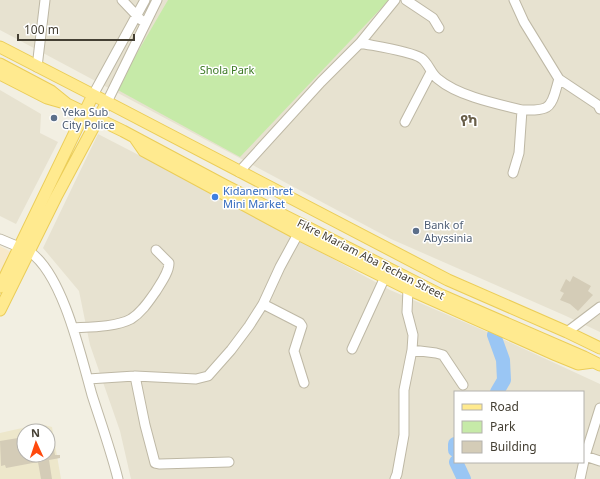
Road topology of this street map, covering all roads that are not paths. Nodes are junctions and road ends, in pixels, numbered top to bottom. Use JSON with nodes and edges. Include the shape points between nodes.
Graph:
{"nodes":[{"id":1,"x":45,"y":0,"type":"edge"},
{"id":2,"x":122,"y":0,"type":"edge"},
{"id":3,"x":145,"y":0,"type":"edge"},
{"id":4,"x":157,"y":0,"type":"edge"},
{"id":5,"x":395,"y":0,"type":"edge"},
{"id":6,"x":406,"y":0,"type":"edge"},
{"id":7,"x":514,"y":0,"type":"edge"},
{"id":8,"x":137,"y":16,"type":"junction"},
{"id":9,"x":144,"y":24,"type":"junction"},
{"id":10,"x":440,"y":28,"type":"dead end"},
{"id":11,"x":360,"y":43,"type":"junction"},
{"id":12,"x":0,"y":47,"type":"edge"},
{"id":13,"x":0,"y":64,"type":"edge"},
{"id":14,"x":37,"y":67,"type":"junction"},
{"id":15,"x":431,"y":72,"type":"junction"},
{"id":16,"x":0,"y":74,"type":"edge"},
{"id":17,"x":559,"y":80,"type":"junction"},
{"id":18,"x":93,"y":95,"type":"junction"},
{"id":19,"x":107,"y":102,"type":"junction"},
{"id":20,"x":68,"y":104,"type":"junction"},
{"id":21,"x":600,"y":109,"type":"edge"},
{"id":22,"x":522,"y":110,"type":"junction"},
{"id":23,"x":84,"y":112,"type":"junction"},
{"id":24,"x":97,"y":118,"type":"junction"},
{"id":25,"x":405,"y":122,"type":"dead end"},
{"id":26,"x":135,"y":138,"type":"junction"},
{"id":27,"x":239,"y":172,"type":"junction"},
{"id":28,"x":513,"y":173,"type":"dead end"},
{"id":29,"x":298,"y":234,"type":"junction"},
{"id":30,"x":0,"y":239,"type":"edge"},
{"id":31,"x":19,"y":247,"type":"junction"},
{"id":32,"x":156,"y":250,"type":"dead end"},
{"id":33,"x":30,"y":252,"type":"junction"},
{"id":34,"x":385,"y":277,"type":"junction"},
{"id":35,"x":448,"y":280,"type":"junction"},
{"id":36,"x":0,"y":287,"type":"edge"},
{"id":37,"x":408,"y":289,"type":"junction"},
{"id":38,"x":441,"y":295,"type":"junction"},
{"id":39,"x":263,"y":304,"type":"junction"},
{"id":40,"x":600,"y":307,"type":"edge"},
{"id":41,"x":0,"y":310,"type":"edge"},
{"id":42,"x":73,"y":328,"type":"junction"},
{"id":43,"x":567,"y":332,"type":"junction"},
{"id":44,"x":600,"y":348,"type":"edge"},
{"id":45,"x":352,"y":349,"type":"dead end"},
{"id":46,"x":412,"y":350,"type":"junction"},
{"id":47,"x":597,"y":363,"type":"edge"},
{"id":48,"x":135,"y":376,"type":"junction"},
{"id":49,"x":88,"y":379,"type":"junction"},
{"id":50,"x":304,"y":383,"type":"dead end"},
{"id":51,"x":463,"y":385,"type":"dead end"},
{"id":52,"x":600,"y":408,"type":"edge"},
{"id":53,"x":585,"y":456,"type":"junction"},
{"id":54,"x":584,"y":461,"type":"edge"},
{"id":55,"x":600,"y":461,"type":"edge"},
{"id":56,"x":230,"y":462,"type":"dead end"},
{"id":57,"x":583,"y":463,"type":"edge"},
{"id":58,"x":118,"y":479,"type":"edge"},
{"id":59,"x":395,"y":479,"type":"edge"},
{"id":60,"x":580,"y":479,"type":"edge"}],
"edges":[{"from":1,"to":14,"type":"street"},
{"from":2,"to":8,"type":"street"},
{"from":3,"to":8,"type":"street"},
{"from":4,"to":9,"type":"street"},
{"from":5,"to":11,"type":"street"},
{"from":6,"to":10,"type":"street","via":[[433,18]]},
{"from":7,"to":17,"type":"street","via":[[524,22]]},
{"from":8,"to":9,"type":"street"},
{"from":8,"to":18,"type":"street"},
{"from":9,"to":19,"type":"street"},
{"from":11,"to":15,"type":"street","via":[[420,58]]},
{"from":11,"to":27,"type":"street","via":[[320,82]]},
{"from":12,"to":14,"type":"main road","name":"Fikre Mariam Aba Techan Street"},
{"from":13,"to":20,"type":"main road","name":"Fikre Mariam Aba Techan Street","via":[[51,91]]},
{"from":14,"to":18,"type":"main road","name":"Fikre Mariam Aba Techan Street"},
{"from":15,"to":22,"type":"street","via":[[439,80],[469,96]]},
{"from":15,"to":25,"type":"street"},
{"from":16,"to":20,"type":"main road","via":[[47,98]]},
{"from":17,"to":21,"type":"street"},
{"from":17,"to":22,"type":"street","via":[[548,107]]},
{"from":18,"to":19,"type":"main road","name":"Fikre Mariam Aba Techan Street"},
{"from":18,"to":23,"type":"main road"},
{"from":19,"to":24,"type":"main road"},
{"from":19,"to":27,"type":"main road","name":"Fikre Mariam Aba Techan Street"},
{"from":20,"to":23,"type":"main road","name":"Fikre Mariam Aba Techan Street"},
{"from":22,"to":28,"type":"street","via":[[519,153]]},
{"from":23,"to":24,"type":"main road","name":"Fikre Mariam Aba Techan Street"},
{"from":23,"to":31,"type":"main road"},
{"from":24,"to":26,"type":"main road","name":"Fikre Mariam Aba Techan Street"},
{"from":24,"to":33,"type":"main road"},
{"from":26,"to":29,"type":"main road","via":[[144,151]]},
{"from":26,"to":38,"type":"main road","name":"Fikre Mariam Aba Techan Street"},
{"from":27,"to":35,"type":"main road","name":"Fikre Mariam Aba Techan Street"},
{"from":29,"to":34,"type":"main road"},
{"from":29,"to":39,"type":"street"},
{"from":30,"to":31,"type":"street"},
{"from":31,"to":36,"type":"main road"},
{"from":32,"to":42,"type":"street","via":[[169,263],[169,268],[139,312],[130,319],[105,326]]},
{"from":33,"to":41,"type":"main road"},
{"from":33,"to":42,"type":"street","via":[[45,268]]},
{"from":34,"to":37,"type":"main road"},
{"from":34,"to":45,"type":"street"},
{"from":35,"to":38,"type":"main road"},
{"from":35,"to":43,"type":"main road","name":"Fikre Mariam Aba Techan Street"},
{"from":37,"to":46,"type":"street","via":[[407,312],[413,335]]},
{"from":37,"to":47,"type":"main road","via":[[578,364]]},
{"from":38,"to":47,"type":"main road","name":"Fikre Mariam Aba Techan Street"},
{"from":39,"to":48,"type":"street","via":[[231,350],[208,376],[196,379]]},
{"from":39,"to":50,"type":"street","via":[[302,326],[294,351]]},
{"from":40,"to":43,"type":"street"},
{"from":42,"to":49,"type":"street"},
{"from":43,"to":44,"type":"main road","name":"Fikre Mariam Aba Techan Street"},
{"from":46,"to":51,"type":"street","via":[[442,355]]},
{"from":46,"to":59,"type":"street","via":[[404,390],[404,435]]},
{"from":48,"to":49,"type":"street"},
{"from":48,"to":56,"type":"street","via":[[155,463]]},
{"from":49,"to":58,"type":"street"},
{"from":52,"to":53,"type":"street"},
{"from":53,"to":54,"type":"street"},
{"from":53,"to":55,"type":"street"},
{"from":57,"to":60,"type":"street"}]}
